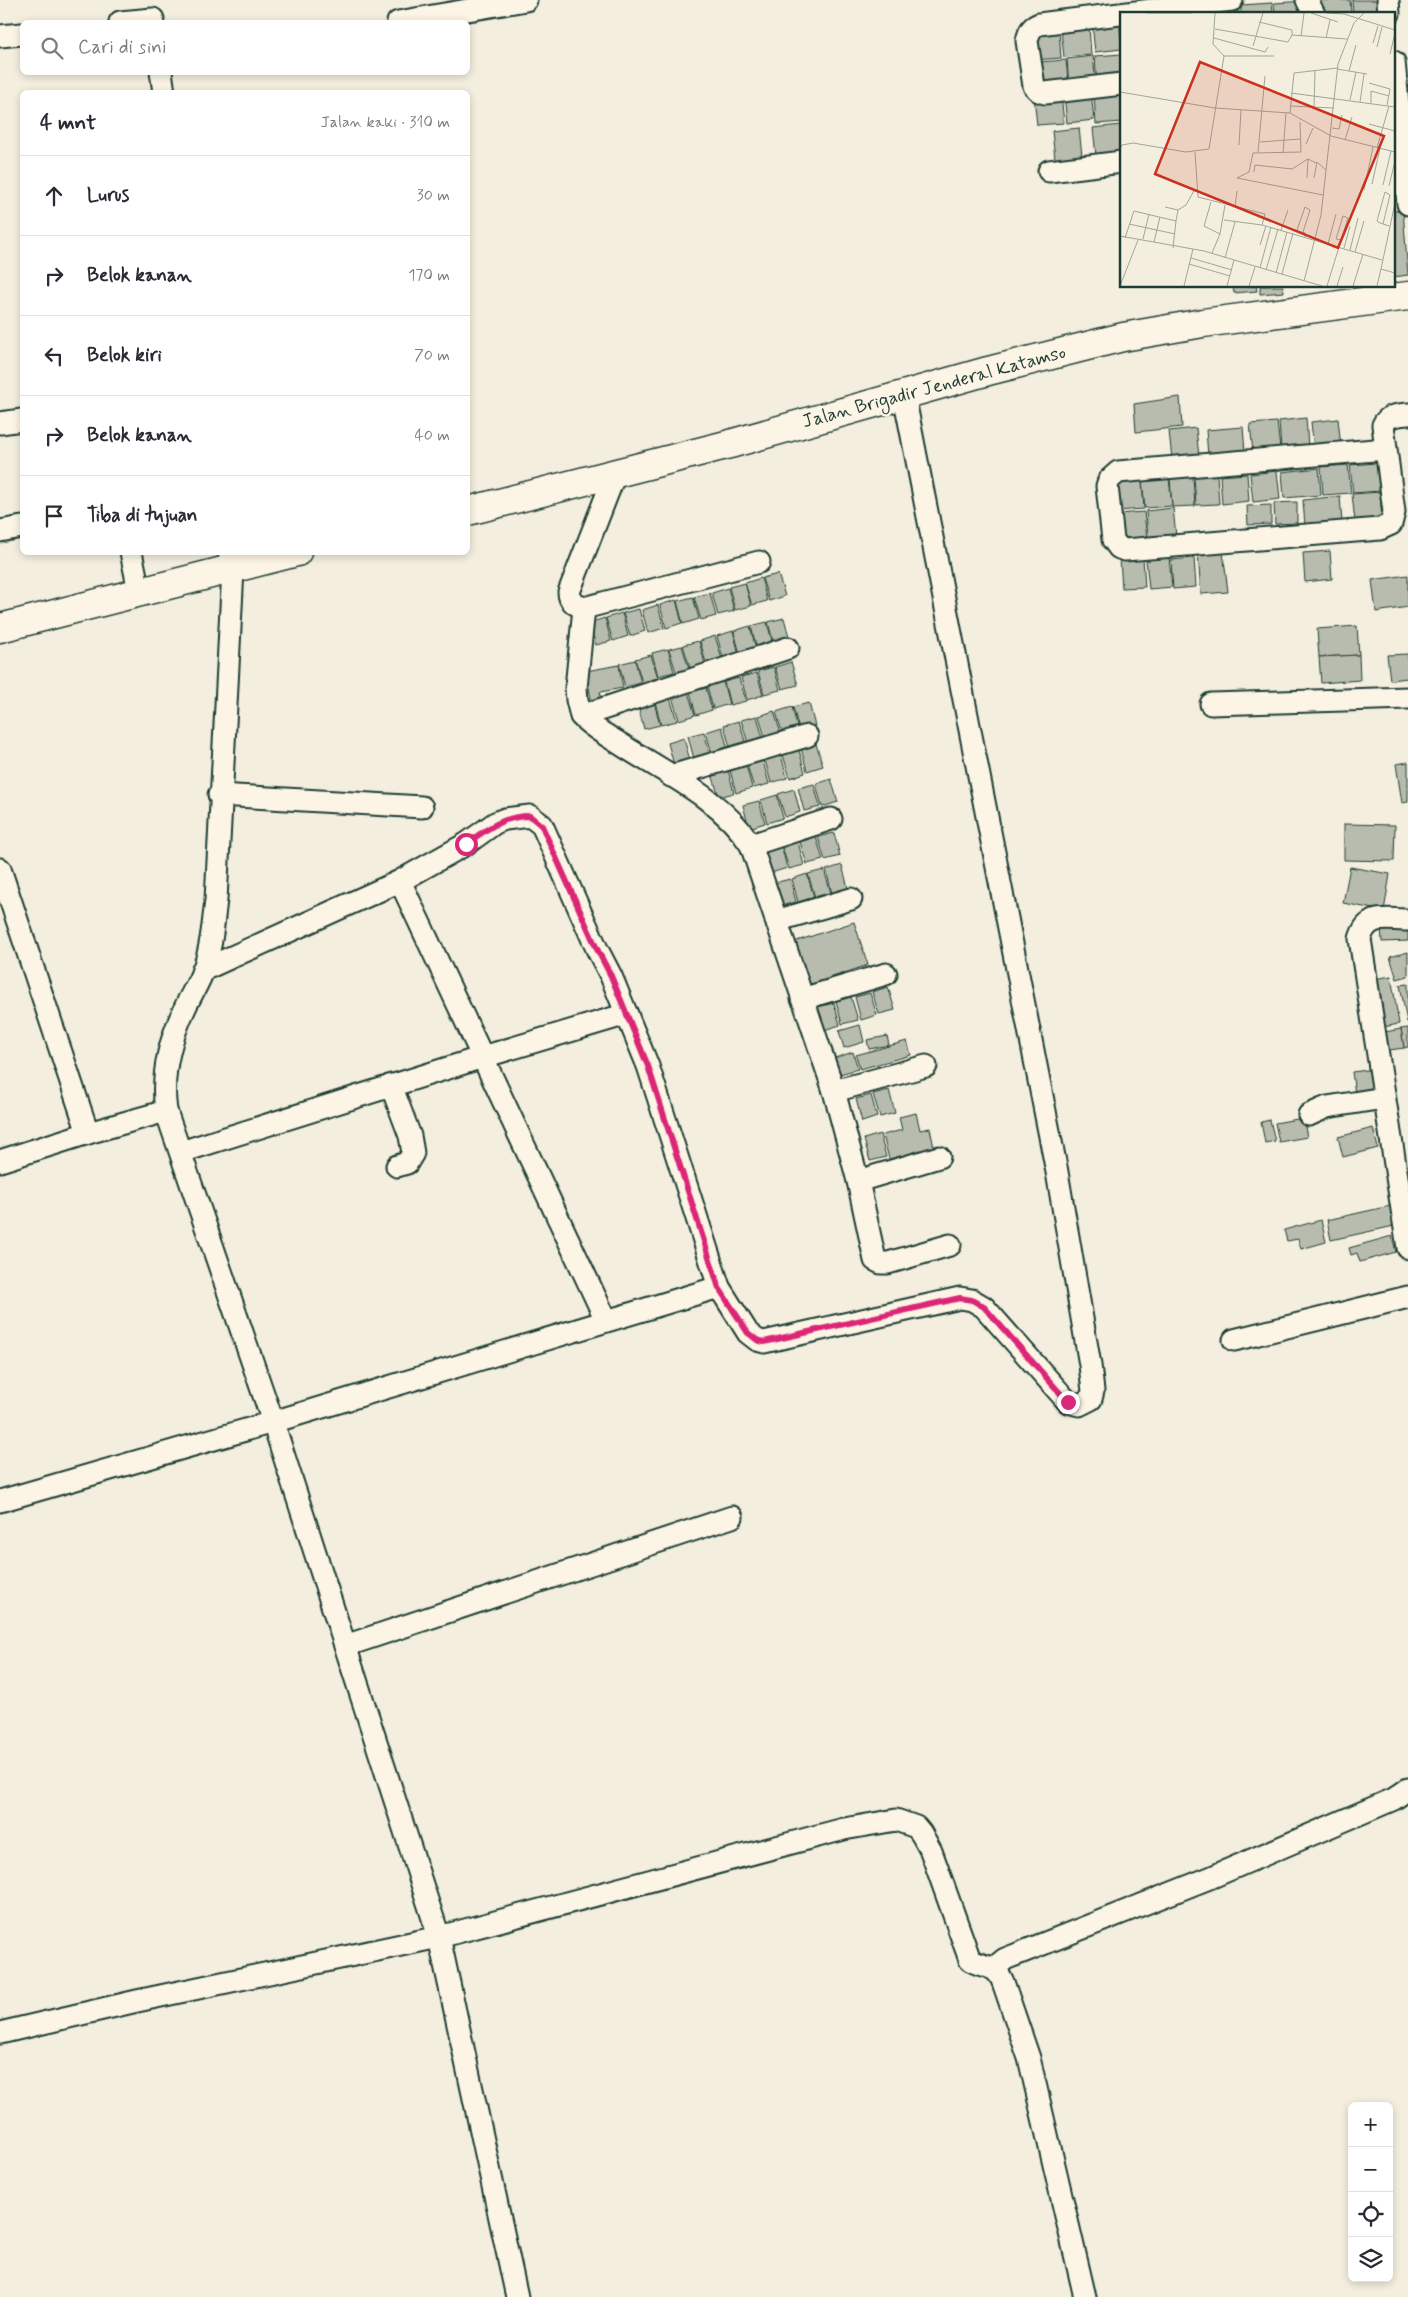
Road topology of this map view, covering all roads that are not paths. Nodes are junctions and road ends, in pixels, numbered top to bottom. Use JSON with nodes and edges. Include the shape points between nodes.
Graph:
{"nodes":[{"id":1,"x":526,"y":0,"type":"edge"},
{"id":2,"x":1232,"y":0,"type":"edge"},
{"id":3,"x":1307,"y":0,"type":"edge"},
{"id":4,"x":1136,"y":12,"type":"edge"},
{"id":5,"x":1313,"y":12,"type":"edge"},
{"id":6,"x":153,"y":14,"type":"edge"},
{"id":7,"x":1120,"y":14,"type":"edge"},
{"id":8,"x":128,"y":20,"type":"edge"},
{"id":9,"x":410,"y":20,"type":"edge"},
{"id":10,"x":20,"y":34,"type":"edge"},
{"id":11,"x":0,"y":36,"type":"edge"},
{"id":12,"x":161,"y":75,"type":"edge"},
{"id":13,"x":1120,"y":84,"type":"edge"},
{"id":14,"x":164,"y":90,"type":"edge"},
{"id":15,"x":1396,"y":96,"type":"edge"},
{"id":16,"x":1398,"y":129,"type":"edge"},
{"id":17,"x":1120,"y":162,"type":"edge"},
{"id":18,"x":1049,"y":171,"type":"dead end"},
{"id":19,"x":1408,"y":204,"type":"edge"},
{"id":20,"x":1408,"y":296,"type":"edge"},
{"id":21,"x":904,"y":394,"type":"junction"},
{"id":22,"x":1408,"y":414,"type":"edge"},
{"id":23,"x":20,"y":420,"type":"edge"},
{"id":24,"x":0,"y":423,"type":"edge"},
{"id":25,"x":1386,"y":448,"type":"junction"},
{"id":26,"x":615,"y":474,"type":"junction"},
{"id":27,"x":470,"y":510,"type":"edge"},
{"id":28,"x":20,"y":527,"type":"edge"},
{"id":29,"x":0,"y":531,"type":"edge"},
{"id":30,"x":132,"y":555,"type":"edge"},
{"id":31,"x":277,"y":555,"type":"edge"},
{"id":32,"x":231,"y":560,"type":"edge"},
{"id":33,"x":759,"y":562,"type":"dead end"},
{"id":34,"x":139,"y":591,"type":"junction"},
{"id":35,"x":584,"y":608,"type":"junction"},
{"id":36,"x":0,"y":628,"type":"edge"},
{"id":37,"x":788,"y":648,"type":"dead end"},
{"id":38,"x":1408,"y":698,"type":"edge"},
{"id":39,"x":1212,"y":704,"type":"dead end"},
{"id":40,"x":582,"y":716,"type":"junction"},
{"id":41,"x":807,"y":736,"type":"dead end"},
{"id":42,"x":670,"y":776,"type":"junction"},
{"id":43,"x":220,"y":795,"type":"junction"},
{"id":44,"x":422,"y":807,"type":"dead end"},
{"id":45,"x":832,"y":819,"type":"dead end"},
{"id":46,"x":751,"y":845,"type":"junction"},
{"id":47,"x":1,"y":874,"type":"edge"},
{"id":48,"x":400,"y":881,"type":"junction"},
{"id":49,"x":851,"y":899,"type":"dead end"},
{"id":50,"x":1408,"y":920,"type":"edge"},
{"id":51,"x":776,"y":921,"type":"junction"},
{"id":52,"x":203,"y":970,"type":"junction"},
{"id":53,"x":886,"y":974,"type":"dead end"},
{"id":54,"x":802,"y":999,"type":"junction"},
{"id":55,"x":627,"y":1014,"type":"junction"},
{"id":56,"x":483,"y":1057,"type":"junction"},
{"id":57,"x":926,"y":1066,"type":"dead end"},
{"id":58,"x":391,"y":1085,"type":"junction"},
{"id":59,"x":834,"y":1091,"type":"junction"},
{"id":60,"x":1384,"y":1098,"type":"junction"},
{"id":61,"x":166,"y":1111,"type":"junction"},
{"id":62,"x":1309,"y":1115,"type":"dead end"},
{"id":63,"x":88,"y":1133,"type":"junction"},
{"id":64,"x":181,"y":1152,"type":"junction"},
{"id":65,"x":939,"y":1156,"type":"dead end"},
{"id":66,"x":0,"y":1161,"type":"edge"},
{"id":67,"x":397,"y":1166,"type":"dead end"},
{"id":68,"x":858,"y":1181,"type":"junction"},
{"id":69,"x":950,"y":1245,"type":"dead end"},
{"id":70,"x":1408,"y":1248,"type":"edge"},
{"id":71,"x":719,"y":1288,"type":"junction"},
{"id":72,"x":1408,"y":1297,"type":"edge"},
{"id":73,"x":606,"y":1320,"type":"junction"},
{"id":74,"x":1234,"y":1340,"type":"dead end"},
{"id":75,"x":273,"y":1422,"type":"junction"},
{"id":76,"x":0,"y":1501,"type":"edge"},
{"id":77,"x":732,"y":1517,"type":"dead end"},
{"id":78,"x":345,"y":1646,"type":"junction"},
{"id":79,"x":1403,"y":1798,"type":"edge"},
{"id":80,"x":439,"y":1937,"type":"junction"},
{"id":81,"x":986,"y":1966,"type":"junction"},
{"id":82,"x":0,"y":2033,"type":"edge"},
{"id":83,"x":517,"y":2297,"type":"edge"},
{"id":84,"x":1086,"y":2297,"type":"edge"}],
"edges":[{"from":1,"to":9,"type":"street"},
{"from":2,"to":4,"type":"street"},
{"from":3,"to":5,"type":"street"},
{"from":6,"to":8,"type":"street"},
{"from":7,"to":13,"type":"street","via":[[1039,24],[1033,27],[1027,41],[1034,86],[1045,94]]},
{"from":10,"to":11,"type":"street"},
{"from":12,"to":14,"type":"street"},
{"from":15,"to":16,"type":"street"},
{"from":16,"to":19,"type":"street"},
{"from":17,"to":18,"type":"street"},
{"from":20,"to":21,"type":"main road","name":"Jalan Brigadir Jenderal Katamso","via":[[1131,335]]},
{"from":21,"to":26,"type":"main road","name":"Jalan Brigadir Jenderal Katamso"},
{"from":21,"to":71,"type":"street","via":[[1057,1172],[1093,1391],[1091,1399],[1084,1404],[1068,1402],[984,1307],[972,1300],[960,1298],[764,1342],[748,1333]]},
{"from":22,"to":25,"type":"street","via":[[1386,419],[1383,425]]},
{"from":23,"to":24,"type":"street"},
{"from":25,"to":25,"type":"street","via":[[1394,519],[1380,529],[1125,550],[1113,540],[1107,486],[1118,472]]},
{"from":26,"to":27,"type":"main road","name":"Jalan Brigadir Jenderal Katamso"},
{"from":26,"to":35,"type":"street","via":[[569,596],[574,604]]},
{"from":28,"to":29,"type":"street"},
{"from":30,"to":34,"type":"street"},
{"from":31,"to":32,"type":"main road"},
{"from":32,"to":34,"type":"main road"},
{"from":32,"to":43,"type":"street"},
{"from":33,"to":35,"type":"street"},
{"from":34,"to":36,"type":"main road"},
{"from":35,"to":40,"type":"street","via":[[576,688]]},
{"from":37,"to":40,"type":"street"},
{"from":38,"to":39,"type":"street"},
{"from":40,"to":42,"type":"street"},
{"from":41,"to":42,"type":"street"},
{"from":42,"to":46,"type":"street","via":[[729,816]]},
{"from":43,"to":44,"type":"street"},
{"from":43,"to":52,"type":"street","via":[[216,900]]},
{"from":45,"to":46,"type":"street"},
{"from":46,"to":51,"type":"street"},
{"from":47,"to":63,"type":"street"},
{"from":48,"to":52,"type":"street"},
{"from":48,"to":55,"type":"street","via":[[466,844],[495,823],[530,816],[542,826]]},
{"from":48,"to":56,"type":"street"},
{"from":49,"to":51,"type":"street"},
{"from":50,"to":60,"type":"street","via":[[1369,922],[1360,939]]},
{"from":51,"to":54,"type":"street"},
{"from":52,"to":61,"type":"street","via":[[170,1044],[165,1074]]},
{"from":53,"to":54,"type":"street"},
{"from":54,"to":59,"type":"street"},
{"from":55,"to":56,"type":"street"},
{"from":55,"to":71,"type":"street","via":[[648,1066]]},
{"from":56,"to":58,"type":"street"},
{"from":56,"to":73,"type":"street"},
{"from":57,"to":59,"type":"street"},
{"from":58,"to":64,"type":"street"},
{"from":58,"to":67,"type":"street","via":[[413,1153],[407,1163]]},
{"from":59,"to":68,"type":"street"},
{"from":60,"to":62,"type":"street","via":[[1327,1107]]},
{"from":60,"to":70,"type":"street"},
{"from":61,"to":63,"type":"street"},
{"from":61,"to":64,"type":"street"},
{"from":63,"to":66,"type":"street"},
{"from":64,"to":75,"type":"street"},
{"from":65,"to":68,"type":"street"},
{"from":68,"to":69,"type":"street","via":[[875,1260],[881,1264],[888,1263]]},
{"from":71,"to":73,"type":"street"},
{"from":72,"to":74,"type":"street"},
{"from":73,"to":75,"type":"street"},
{"from":75,"to":76,"type":"street"},
{"from":75,"to":78,"type":"street"},
{"from":77,"to":78,"type":"street"},
{"from":78,"to":80,"type":"street"},
{"from":79,"to":81,"type":"street"},
{"from":80,"to":81,"type":"street","via":[[844,1829],[896,1820],[916,1827],[921,1833],[931,1851],[967,1955],[970,1960]]},
{"from":80,"to":82,"type":"street"},
{"from":80,"to":83,"type":"street"},
{"from":81,"to":84,"type":"street","via":[[999,1973],[1028,2058]]}]}
